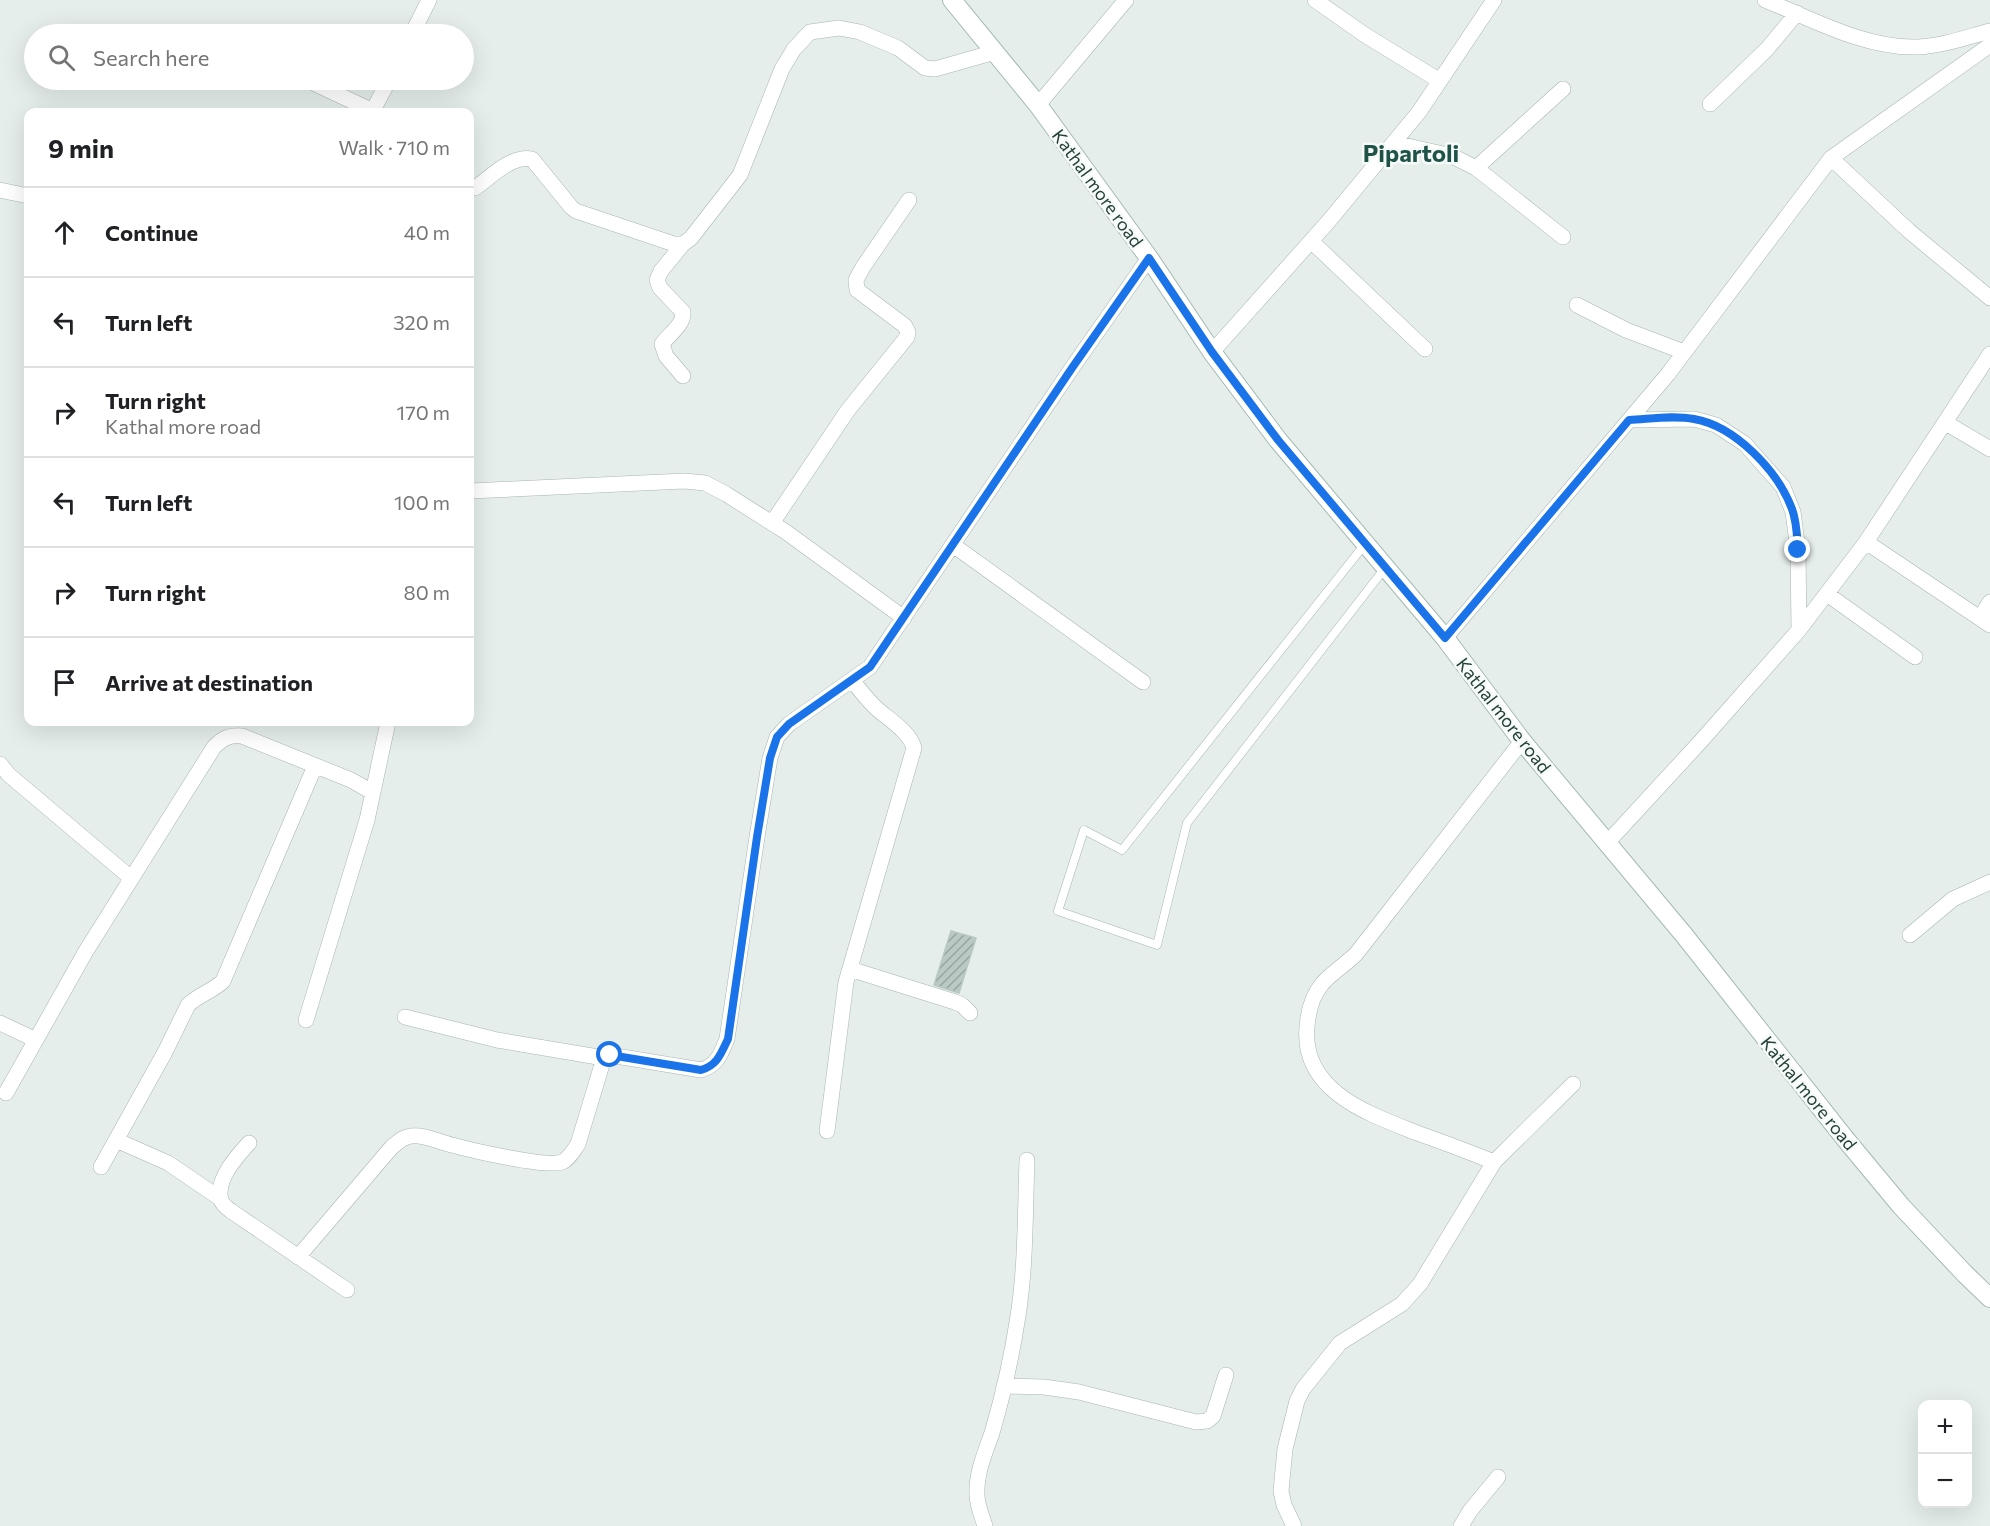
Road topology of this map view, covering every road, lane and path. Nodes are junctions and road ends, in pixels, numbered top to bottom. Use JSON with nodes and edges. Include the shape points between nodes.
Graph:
{"nodes":[{"id":1,"x":429,"y":0,"type":"edge"},
{"id":2,"x":952,"y":0,"type":"edge"},
{"id":3,"x":1126,"y":0,"type":"edge"},
{"id":4,"x":1315,"y":0,"type":"edge"},
{"id":5,"x":1494,"y":0,"type":"edge"},
{"id":6,"x":1765,"y":0,"type":"edge"},
{"id":7,"x":1797,"y":13,"type":"junction"},
{"id":8,"x":417,"y":24,"type":"edge"},
{"id":9,"x":1990,"y":31,"type":"edge"},
{"id":10,"x":1990,"y":45,"type":"edge"},
{"id":11,"x":995,"y":52,"type":"junction"},
{"id":12,"x":1440,"y":81,"type":"junction"},
{"id":13,"x":1563,"y":89,"type":"dead end"},
{"id":14,"x":328,"y":90,"type":"edge"},
{"id":15,"x":384,"y":90,"type":"edge"},
{"id":16,"x":1710,"y":104,"type":"dead end"},
{"id":17,"x":1038,"y":105,"type":"junction"},
{"id":18,"x":365,"y":108,"type":"edge"},
{"id":19,"x":375,"y":108,"type":"edge"},
{"id":20,"x":1394,"y":143,"type":"junction"},
{"id":21,"x":1831,"y":158,"type":"junction"},
{"id":22,"x":1476,"y":168,"type":"junction"},
{"id":23,"x":475,"y":188,"type":"dead end"},
{"id":24,"x":0,"y":189,"type":"edge"},
{"id":25,"x":24,"y":195,"type":"edge"},
{"id":26,"x":909,"y":200,"type":"dead end"},
{"id":27,"x":1563,"y":237,"type":"dead end"},
{"id":28,"x":1311,"y":241,"type":"junction"},
{"id":29,"x":683,"y":244,"type":"junction"},
{"id":30,"x":1149,"y":258,"type":"junction"},
{"id":31,"x":1990,"y":298,"type":"edge"},
{"id":32,"x":1577,"y":305,"type":"dead end"},
{"id":33,"x":1425,"y":349,"type":"dead end"},
{"id":34,"x":1212,"y":352,"type":"junction"},
{"id":35,"x":1684,"y":352,"type":"junction"},
{"id":36,"x":1990,"y":354,"type":"edge"},
{"id":37,"x":683,"y":376,"type":"dead end"},
{"id":38,"x":1629,"y":420,"type":"junction"},
{"id":39,"x":1946,"y":423,"type":"junction"},
{"id":40,"x":1990,"y":449,"type":"edge"},
{"id":41,"x":474,"y":491,"type":"edge"},
{"id":42,"x":772,"y":523,"type":"junction"},
{"id":43,"x":1866,"y":542,"type":"junction"},
{"id":44,"x":1365,"y":543,"type":"junction"},
{"id":45,"x":953,"y":545,"type":"junction"},
{"id":46,"x":1386,"y":567,"type":"junction"},
{"id":47,"x":1827,"y":594,"type":"junction"},
{"id":48,"x":1990,"y":602,"type":"edge"},
{"id":49,"x":904,"y":618,"type":"junction"},
{"id":50,"x":1985,"y":622,"type":"edge"},
{"id":51,"x":1799,"y":630,"type":"junction"},
{"id":52,"x":1445,"y":638,"type":"junction"},
{"id":53,"x":1916,"y":657,"type":"dead end"},
{"id":54,"x":852,"y":680,"type":"junction"},
{"id":55,"x":1143,"y":682,"type":"dead end"},
{"id":56,"x":387,"y":726,"type":"edge"},
{"id":57,"x":1522,"y":741,"type":"junction"},
{"id":58,"x":0,"y":764,"type":"edge"},
{"id":59,"x":315,"y":766,"type":"junction"},
{"id":60,"x":372,"y":792,"type":"junction"},
{"id":61,"x":1607,"y":843,"type":"junction"},
{"id":62,"x":131,"y":878,"type":"junction"},
{"id":63,"x":1990,"y":882,"type":"edge"},
{"id":64,"x":1910,"y":935,"type":"dead end"},
{"id":65,"x":850,"y":969,"type":"junction"},
{"id":66,"x":970,"y":1014,"type":"dead end"},
{"id":67,"x":405,"y":1017,"type":"dead end"},
{"id":68,"x":306,"y":1020,"type":"dead end"},
{"id":69,"x":0,"y":1023,"type":"edge"},
{"id":70,"x":36,"y":1040,"type":"junction"},
{"id":71,"x":604,"y":1058,"type":"junction"},
{"id":72,"x":1573,"y":1084,"type":"dead end"},
{"id":73,"x":6,"y":1093,"type":"dead end"},
{"id":74,"x":827,"y":1131,"type":"dead end"},
{"id":75,"x":116,"y":1140,"type":"junction"},
{"id":76,"x":249,"y":1143,"type":"dead end"},
{"id":77,"x":1027,"y":1160,"type":"dead end"},
{"id":78,"x":1494,"y":1162,"type":"junction"},
{"id":79,"x":101,"y":1167,"type":"dead end"},
{"id":80,"x":221,"y":1199,"type":"junction"},
{"id":81,"x":298,"y":1257,"type":"junction"},
{"id":82,"x":347,"y":1290,"type":"dead end"},
{"id":83,"x":1990,"y":1298,"type":"edge"},
{"id":84,"x":1226,"y":1375,"type":"dead end"},
{"id":85,"x":1004,"y":1386,"type":"junction"},
{"id":86,"x":1498,"y":1477,"type":"dead end"},
{"id":87,"x":985,"y":1526,"type":"edge"},
{"id":88,"x":1294,"y":1526,"type":"edge"},
{"id":89,"x":1461,"y":1526,"type":"edge"}],
"edges":[{"from":1,"to":8,"type":"street"},
{"from":2,"to":11,"type":"main road","name":"Kathal more road"},
{"from":3,"to":17,"type":"street"},
{"from":4,"to":12,"type":"street"},
{"from":5,"to":12,"type":"street"},
{"from":6,"to":7,"type":"street"},
{"from":7,"to":9,"type":"street","via":[[1867,41],[1900,47],[1947,43]]},
{"from":7,"to":16,"type":"street","via":[[1767,49]]},
{"from":10,"to":21,"type":"street"},
{"from":11,"to":17,"type":"main road","name":"Kathal more road"},
{"from":11,"to":29,"type":"street","via":[[935,69],[925,68],[898,48],[861,32],[838,28],[810,32],[782,69],[740,175]]},
{"from":12,"to":20,"type":"street"},
{"from":13,"to":22,"type":"street"},
{"from":14,"to":18,"type":"street"},
{"from":15,"to":19,"type":"street"},
{"from":17,"to":30,"type":"main road","name":"Kathal more road"},
{"from":20,"to":22,"type":"street","via":[[1452,156]]},
{"from":20,"to":28,"type":"street"},
{"from":21,"to":31,"type":"street","via":[[1909,231]]},
{"from":21,"to":35,"type":"street"},
{"from":22,"to":27,"type":"street"},
{"from":23,"to":29,"type":"street","via":[[515,159],[532,159],[576,211]]},
{"from":24,"to":25,"type":"street"},
{"from":26,"to":42,"type":"street","via":[[856,280],[857,290],[905,326],[907,337],[848,410]]},
{"from":28,"to":33,"type":"street"},
{"from":28,"to":34,"type":"street"},
{"from":29,"to":37,"type":"street","via":[[657,280],[683,312],[682,322],[662,344],[666,356]]},
{"from":30,"to":34,"type":"main road","name":"Kathal more road"},
{"from":30,"to":45,"type":"street"},
{"from":32,"to":35,"type":"street","via":[[1626,330]]},
{"from":34,"to":44,"type":"main road","name":"Kathal more road","via":[[1278,440]]},
{"from":35,"to":38,"type":"street"},
{"from":36,"to":39,"type":"street"},
{"from":38,"to":51,"type":"street","via":[[1684,418],[1716,425],[1745,444],[1782,487],[1793,512],[1798,550]]},
{"from":38,"to":52,"type":"street"},
{"from":39,"to":40,"type":"street"},
{"from":39,"to":43,"type":"street"},
{"from":41,"to":42,"type":"street","via":[[705,483]]},
{"from":42,"to":49,"type":"street"},
{"from":43,"to":47,"type":"street"},
{"from":43,"to":50,"type":"street"},
{"from":44,"to":46,"type":"main road","name":"Kathal more road"},
{"from":44,"to":46,"type":"lane","via":[[1122,850],[1084,830],[1058,911],[1157,945],[1187,823]]},
{"from":45,"to":49,"type":"street"},
{"from":45,"to":55,"type":"street"},
{"from":46,"to":52,"type":"main road","name":"Kathal more road"},
{"from":47,"to":51,"type":"street"},
{"from":47,"to":53,"type":"street"},
{"from":48,"to":50,"type":"street"},
{"from":49,"to":54,"type":"street","via":[[870,667]]},
{"from":51,"to":61,"type":"street"},
{"from":52,"to":57,"type":"main road","name":"Kathal more road"},
{"from":54,"to":65,"type":"street","via":[[912,741],[914,748]]},
{"from":54,"to":71,"type":"street","via":[[789,724],[777,737],[757,837],[728,1039],[718,1061],[701,1070],[610,1055]]},
{"from":56,"to":60,"type":"street"},
{"from":57,"to":61,"type":"main road","name":"Kathal more road"},
{"from":57,"to":78,"type":"street","via":[[1356,954],[1323,983],[1310,1011],[1306,1039],[1308,1055],[1318,1071],[1347,1102],[1368,1114]]},
{"from":58,"to":62,"type":"street"},
{"from":59,"to":60,"type":"street"},
{"from":59,"to":62,"type":"street","via":[[242,736],[221,739]]},
{"from":59,"to":75,"type":"street","via":[[224,981],[188,1005]]},
{"from":60,"to":68,"type":"street"},
{"from":61,"to":83,"type":"main road","name":"Kathal more road","via":[[1874,1174]]},
{"from":62,"to":70,"type":"street"},
{"from":63,"to":64,"type":"street","via":[[1953,899]]},
{"from":65,"to":66,"type":"street","via":[[955,1002]]},
{"from":65,"to":74,"type":"street"},
{"from":67,"to":71,"type":"street","via":[[497,1040]]},
{"from":69,"to":70,"type":"street"},
{"from":70,"to":73,"type":"street"},
{"from":71,"to":81,"type":"street","via":[[578,1144],[562,1162],[553,1164],[418,1136],[405,1138],[391,1148]]},
{"from":72,"to":78,"type":"street"},
{"from":75,"to":79,"type":"street"},
{"from":75,"to":80,"type":"street","via":[[168,1163]]},
{"from":76,"to":80,"type":"street","via":[[229,1166]]},
{"from":77,"to":85,"type":"street","via":[[1019,1314]]},
{"from":78,"to":88,"type":"street","via":[[1414,1291],[1390,1313],[1340,1343],[1297,1401],[1281,1491]]},
{"from":80,"to":81,"type":"street","via":[[231,1211]]},
{"from":81,"to":82,"type":"street"},
{"from":84,"to":85,"type":"street","via":[[1213,1416],[1196,1422],[1079,1392]]},
{"from":85,"to":87,"type":"street","via":[[978,1481],[977,1497]]},
{"from":86,"to":89,"type":"street"}]}
